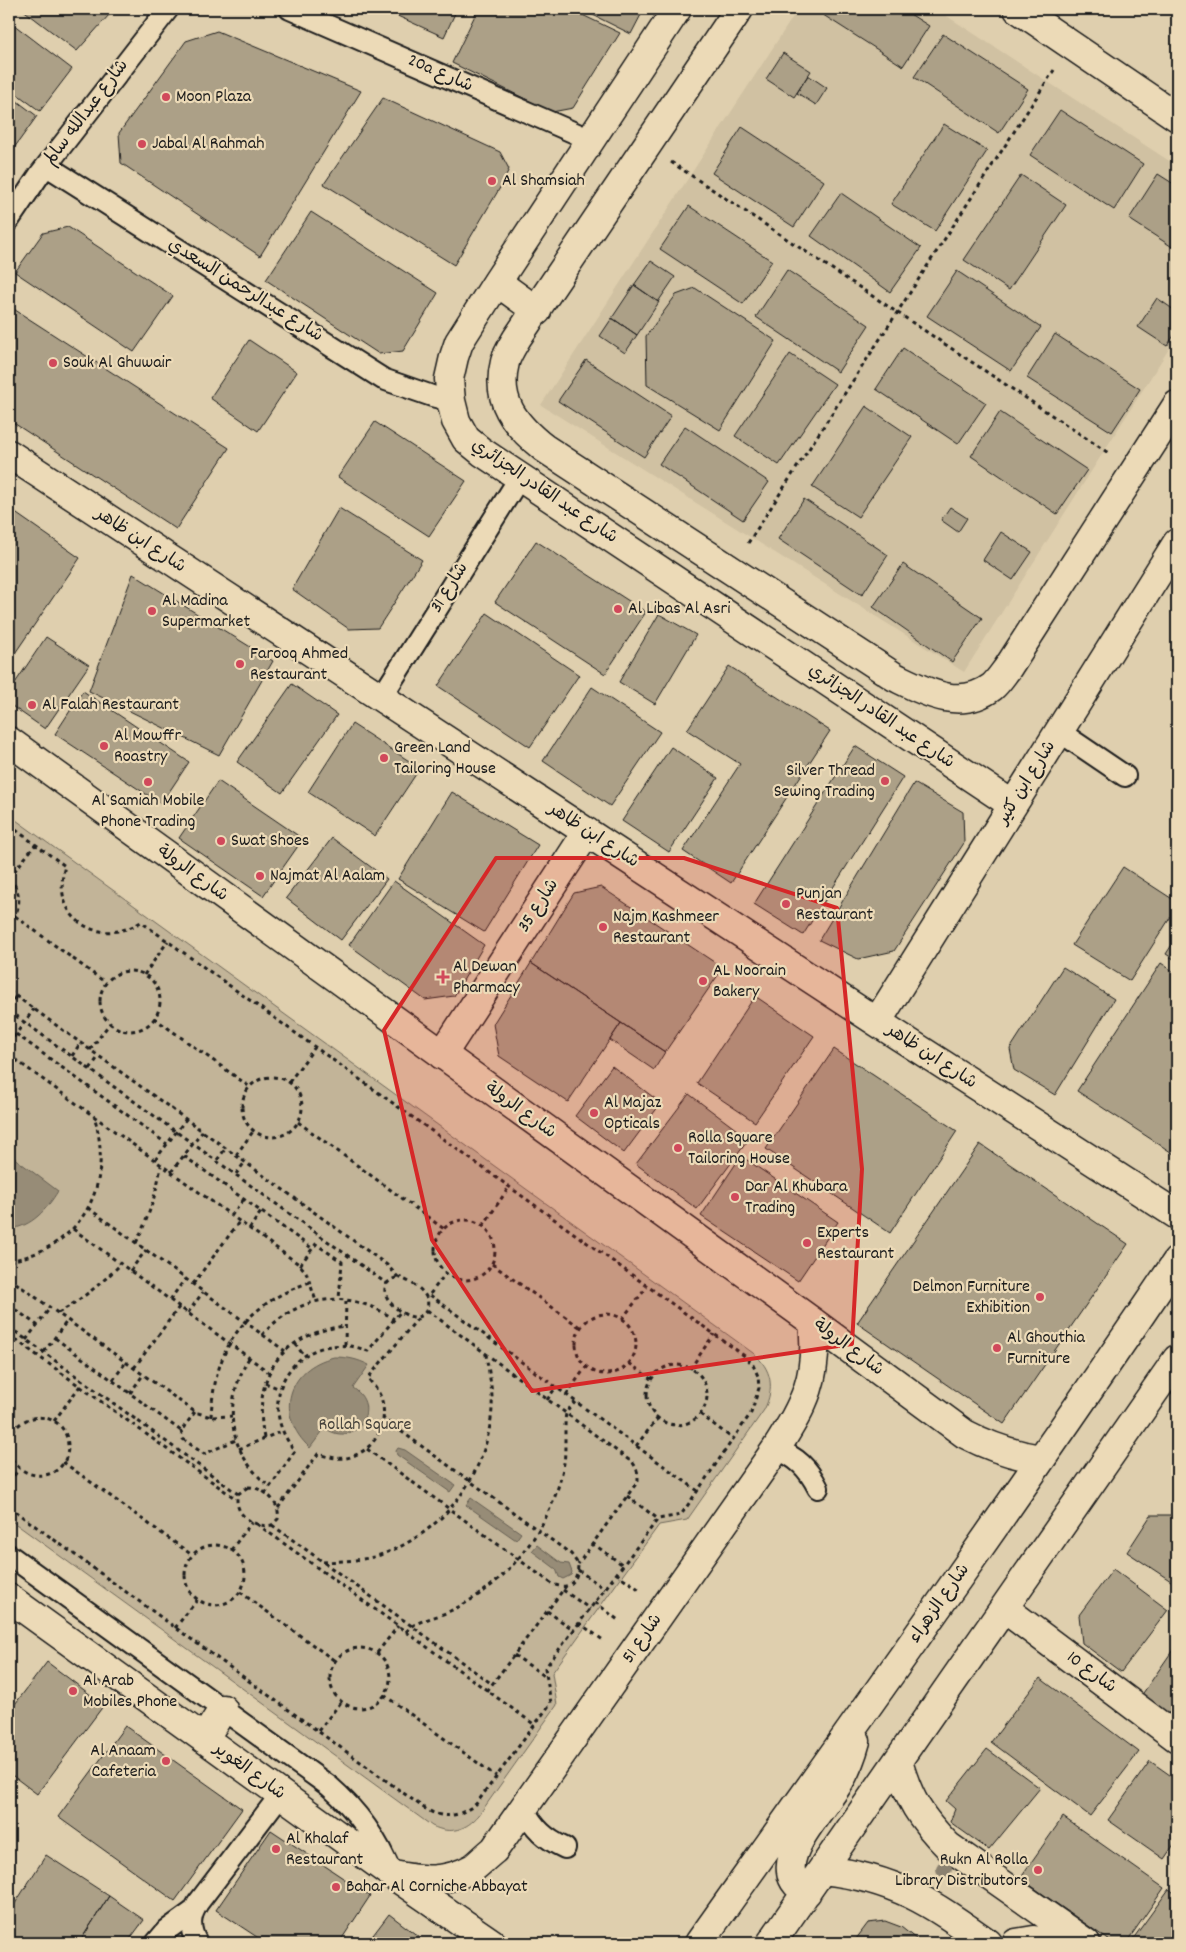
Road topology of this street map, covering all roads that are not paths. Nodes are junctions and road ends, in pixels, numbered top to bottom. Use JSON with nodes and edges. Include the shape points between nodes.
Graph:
{"nodes":[{"id":1,"x":168,"y":9,"type":"edge"},
{"id":2,"x":290,"y":9,"type":"edge"},
{"id":3,"x":677,"y":9,"type":"edge"},
{"id":4,"x":739,"y":9,"type":"edge"},
{"id":5,"x":1018,"y":9,"type":"edge"},
{"id":6,"x":1177,"y":117,"type":"edge"},
{"id":7,"x":591,"y":140,"type":"junction"},
{"id":8,"x":47,"y":166,"type":"junction"},
{"id":9,"x":9,"y":220,"type":"edge"},
{"id":10,"x":497,"y":282,"type":"junction"},
{"id":11,"x":537,"y":311,"type":"junction"},
{"id":12,"x":451,"y":401,"type":"junction"},
{"id":13,"x":1177,"y":405,"type":"edge"},
{"id":14,"x":9,"y":454,"type":"edge"},
{"id":15,"x":520,"y":477,"type":"junction"},
{"id":16,"x":1177,"y":543,"type":"edge"},
{"id":17,"x":895,"y":677,"type":"junction"},
{"id":18,"x":381,"y":698,"type":"junction"},
{"id":19,"x":876,"y":713,"type":"junction"},
{"id":20,"x":1060,"y":732,"type":"junction"},
{"id":21,"x":9,"y":740,"type":"edge"},
{"id":22,"x":1125,"y":776,"type":"dead end"},
{"id":23,"x":1013,"y":805,"type":"junction"},
{"id":24,"x":588,"y":832,"type":"junction"},
{"id":25,"x":876,"y":1022,"type":"junction"},
{"id":26,"x":442,"y":1055,"type":"junction"},
{"id":27,"x":1177,"y":1215,"type":"edge"},
{"id":28,"x":1177,"y":1261,"type":"edge"},
{"id":29,"x":813,"y":1322,"type":"junction"},
{"id":30,"x":1177,"y":1359,"type":"edge"},
{"id":31,"x":776,"y":1449,"type":"junction"},
{"id":32,"x":1041,"y":1459,"type":"junction"},
{"id":33,"x":818,"y":1488,"type":"dead end"},
{"id":34,"x":9,"y":1555,"type":"edge"},
{"id":35,"x":9,"y":1598,"type":"edge"},
{"id":36,"x":1004,"y":1609,"type":"junction"},
{"id":37,"x":223,"y":1709,"type":"junction"},
{"id":38,"x":862,"y":1715,"type":"junction"},
{"id":39,"x":1177,"y":1738,"type":"edge"},
{"id":40,"x":204,"y":1739,"type":"junction"},
{"id":41,"x":898,"y":1761,"type":"junction"},
{"id":42,"x":280,"y":1794,"type":"junction"},
{"id":43,"x":523,"y":1808,"type":"junction"},
{"id":44,"x":565,"y":1848,"type":"dead end"},
{"id":45,"x":823,"y":1870,"type":"junction"},
{"id":46,"x":392,"y":1875,"type":"junction"},
{"id":47,"x":807,"y":1892,"type":"junction"},
{"id":48,"x":192,"y":1912,"type":"junction"},
{"id":49,"x":156,"y":1943,"type":"edge"},
{"id":50,"x":197,"y":1943,"type":"edge"},
{"id":51,"x":492,"y":1943,"type":"edge"},
{"id":52,"x":699,"y":1943,"type":"edge"},
{"id":53,"x":770,"y":1943,"type":"edge"},
{"id":54,"x":988,"y":1943,"type":"edge"},
{"id":55,"x":1016,"y":1943,"type":"edge"},
{"id":56,"x":1045,"y":1943,"type":"edge"},
{"id":57,"x":1086,"y":1943,"type":"edge"}],
"edges":[{"from":1,"to":8,"type":"lane","name":"شارع عبدالله سالم"},
{"from":2,"to":7,"type":"lane","name":"20a شارع"},
{"from":3,"to":7,"type":"street","name":"شارع عبد القادر الجزائري"},
{"from":4,"to":11,"type":"street"},
{"from":5,"to":6,"type":"street"},
{"from":7,"to":10,"type":"street","name":"شارع عبد القادر الجزائري"},
{"from":8,"to":9,"type":"lane","name":"شارع عبدالله سالم"},
{"from":8,"to":12,"type":"lane","name":"شارع عبدالرحمن السعدي","via":[[383,379]]},
{"from":10,"to":11,"type":"street"},
{"from":10,"to":12,"type":"street","name":"شارع عبد القادر الجزائري","via":[[459,342],[449,379]]},
{"from":11,"to":17,"type":"street","via":[[505,361],[502,387],[509,412],[526,433],[544,448]]},
{"from":12,"to":15,"type":"street","name":"شارع عبد القادر الجزائري","via":[[456,421],[466,439]]},
{"from":13,"to":17,"type":"street","via":[[993,686],[973,697],[950,699]]},
{"from":14,"to":18,"type":"street","name":"شارع ابن ظاهر"},
{"from":15,"to":18,"type":"lane","name":"شارع 31"},
{"from":15,"to":19,"type":"street","name":"شارع عبد القادر الجزائري"},
{"from":16,"to":20,"type":"street","name":"شارع ابن كثير"},
{"from":17,"to":19,"type":"street"},
{"from":18,"to":24,"type":"street","name":"شارع ابن ظاهر"},
{"from":19,"to":23,"type":"street","name":"شارع عبد القادر الجزائري"},
{"from":20,"to":22,"type":"lane"},
{"from":20,"to":23,"type":"street","name":"شارع ابن كثير"},
{"from":21,"to":26,"type":"street","name":"شارع الرولة"},
{"from":23,"to":25,"type":"street","name":"شارع ابن كثير"},
{"from":24,"to":25,"type":"street","name":"شارع ابن ظاهر"},
{"from":24,"to":26,"type":"street","name":"شارع 35"},
{"from":25,"to":27,"type":"street","name":"شارع ابن ظاهر"},
{"from":26,"to":29,"type":"street","name":"شارع الرولة"},
{"from":28,"to":32,"type":"street","name":"شارع الزهراء"},
{"from":29,"to":31,"type":"street","name":"شارع 51","via":[[815,1359],[812,1377],[799,1412]]},
{"from":29,"to":32,"type":"street","name":"شارع الرولة","via":[[965,1434],[1015,1455]]},
{"from":30,"to":36,"type":"street"},
{"from":31,"to":33,"type":"lane","via":[[802,1463]]},
{"from":31,"to":43,"type":"street","name":"شارع 51"},
{"from":32,"to":38,"type":"street","name":"شارع الزهراء"},
{"from":34,"to":37,"type":"lane"},
{"from":35,"to":40,"type":"street","name":"شارع الغوير"},
{"from":36,"to":39,"type":"street","name":"شارع 10"},
{"from":36,"to":41,"type":"street"},
{"from":37,"to":40,"type":"street"},
{"from":37,"to":46,"type":"lane","via":[[346,1801],[374,1835]]},
{"from":38,"to":47,"type":"street","via":[[856,1744],[839,1783],[803,1835],[792,1859],[790,1871],[794,1880]]},
{"from":38,"to":52,"type":"street","name":"شارع الزهراء"},
{"from":40,"to":42,"type":"street","name":"شارع الغوير"},
{"from":41,"to":45,"type":"street"},
{"from":41,"to":57,"type":"street","via":[[916,1810],[948,1846]]},
{"from":42,"to":46,"type":"street","name":"شارع الغوير"},
{"from":42,"to":48,"type":"lane"},
{"from":43,"to":44,"type":"lane","via":[[540,1833]]},
{"from":43,"to":46,"type":"street","name":"شارع 51","via":[[494,1850],[473,1867],[448,1878],[421,1881]]},
{"from":45,"to":47,"type":"street"},
{"from":45,"to":54,"type":"street","via":[[871,1878],[902,1889],[938,1908]]},
{"from":46,"to":51,"type":"street","name":"شارع الغوير"},
{"from":47,"to":53,"type":"street"},
{"from":48,"to":49,"type":"lane","via":[[167,1930]]},
{"from":48,"to":50,"type":"lane","via":[[190,1923]]},
{"from":55,"to":56,"type":"street","via":[[1034,1940]]}]}
